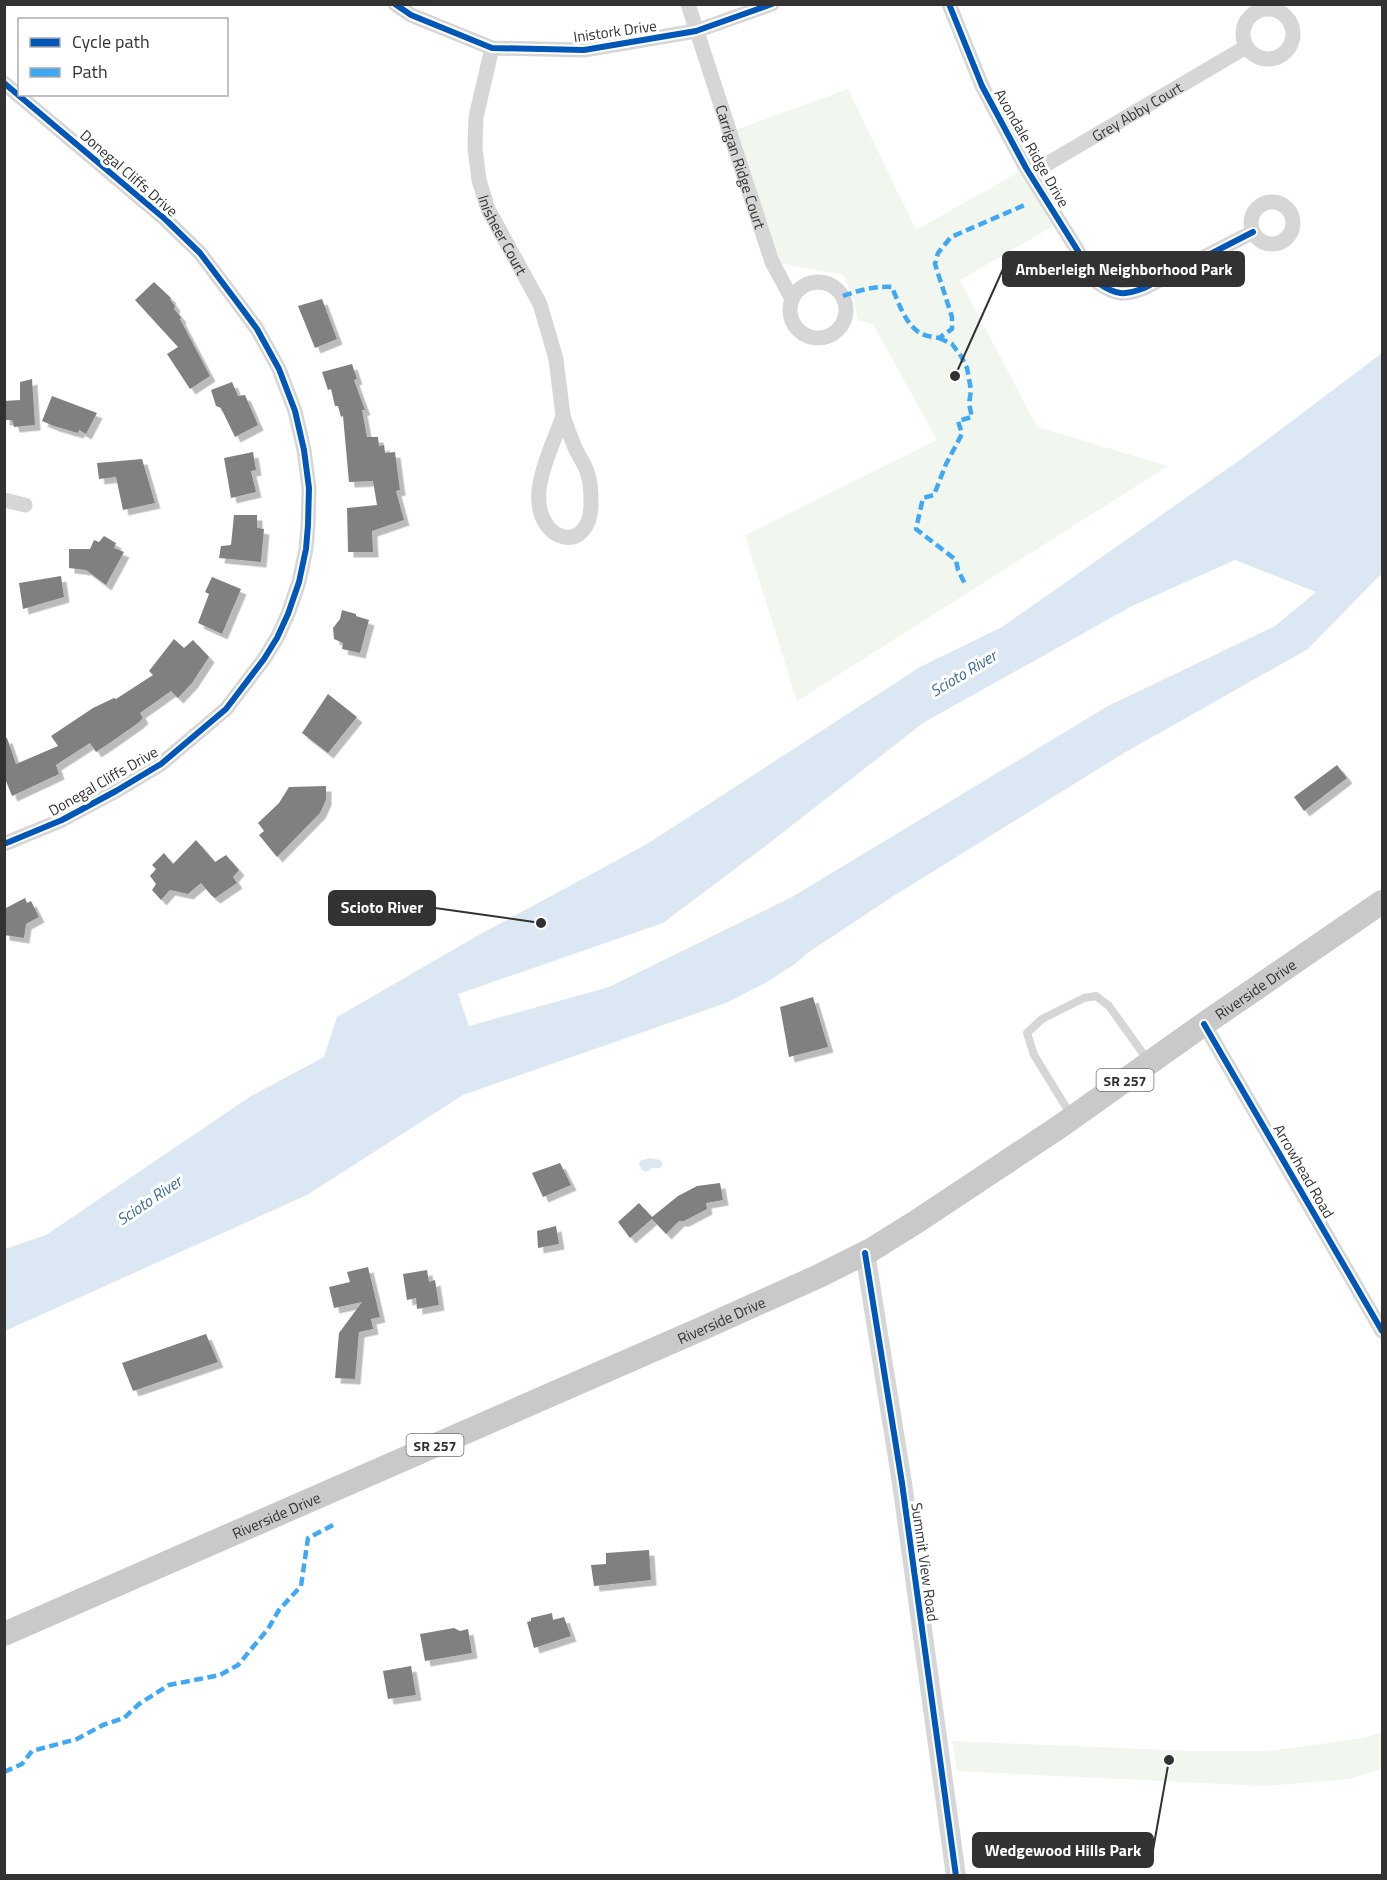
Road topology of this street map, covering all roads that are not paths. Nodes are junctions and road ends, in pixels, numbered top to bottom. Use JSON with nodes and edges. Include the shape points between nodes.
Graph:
{"nodes":[{"id":1,"x":395,"y":4,"type":"edge"},
{"id":2,"x":688,"y":4,"type":"edge"},
{"id":3,"x":772,"y":4,"type":"edge"},
{"id":4,"x":950,"y":4,"type":"edge"},
{"id":5,"x":696,"y":31,"type":"junction"},
{"id":6,"x":1246,"y":47,"type":"dead end"},
{"id":7,"x":492,"y":48,"type":"junction"},
{"id":8,"x":4,"y":83,"type":"edge"},
{"id":9,"x":18,"y":95,"type":"edge"},
{"id":10,"x":19,"y":96,"type":"edge"},
{"id":11,"x":1030,"y":174,"type":"junction"},
{"id":12,"x":1253,"y":232,"type":"dead end"},
{"id":13,"x":792,"y":298,"type":"dead end"},
{"id":14,"x":563,"y":416,"type":"junction"},
{"id":15,"x":4,"y":500,"type":"edge"},
{"id":16,"x":25,"y":505,"type":"dead end"},
{"id":17,"x":4,"y":843,"type":"edge"},
{"id":18,"x":1383,"y":902,"type":"edge"},
{"id":19,"x":1204,"y":1024,"type":"junction"},
{"id":20,"x":1149,"y":1063,"type":"junction"},
{"id":21,"x":1073,"y":1118,"type":"junction"},
{"id":22,"x":865,"y":1253,"type":"junction"},
{"id":23,"x":1383,"y":1331,"type":"edge"},
{"id":24,"x":4,"y":1634,"type":"edge"},
{"id":25,"x":956,"y":1875,"type":"edge"}],
"edges":[{"from":1,"to":7,"type":"street","name":"Inistork Drive","via":[[411,15]]},
{"from":2,"to":5,"type":"street","name":"Carrigan Ridge Court"},
{"from":3,"to":5,"type":"street","name":"Inistork Drive"},
{"from":4,"to":11,"type":"street","name":"Avondale Ridge Drive","via":[[982,86]]},
{"from":5,"to":7,"type":"street","name":"Inistork Drive","via":[[584,50]]},
{"from":5,"to":13,"type":"street","name":"Carrigan Ridge Court","via":[[772,261]]},
{"from":6,"to":11,"type":"street","name":"Grey Abby Court"},
{"from":7,"to":14,"type":"street","name":"Inisheer Court","via":[[476,117],[479,180],[488,209],[540,304],[556,359]]},
{"from":8,"to":9,"type":"street","name":"Donegal Cliffs Drive"},
{"from":10,"to":17,"type":"street","name":"Donegal Cliffs Drive","via":[[200,253],[257,329],[279,369],[295,411],[309,498],[306,549],[288,614],[264,658],[226,709],[161,764],[62,820]]},
{"from":11,"to":12,"type":"street","name":"Avondale Ridge Drive","via":[[1098,283],[1112,292],[1129,294],[1144,288]]},
{"from":14,"to":14,"type":"street","name":"Inisheer Court","via":[[539,491],[541,513],[548,528],[557,536],[570,538],[582,532],[592,504],[588,474]]},
{"from":15,"to":16,"type":"street"},
{"from":18,"to":19,"type":"main road","name":"Riverside Drive","number":"SR 257"},
{"from":19,"to":20,"type":"main road","name":"Riverside Drive","number":"SR 257"},
{"from":19,"to":23,"type":"street","name":"Arrowhead Road"},
{"from":20,"to":21,"type":"main road","name":"Riverside Drive","number":"SR 257"},
{"from":20,"to":21,"type":"lane","via":[[1109,1006],[1096,996],[1042,1019],[1027,1033],[1034,1055]]},
{"from":21,"to":22,"type":"main road","name":"Riverside Drive","number":"SR 257"},
{"from":22,"to":24,"type":"main road","name":"Riverside Drive","number":"SR 257","via":[[701,1329]]},
{"from":22,"to":25,"type":"street","name":"Summit View Road","via":[[902,1483]]}]}
